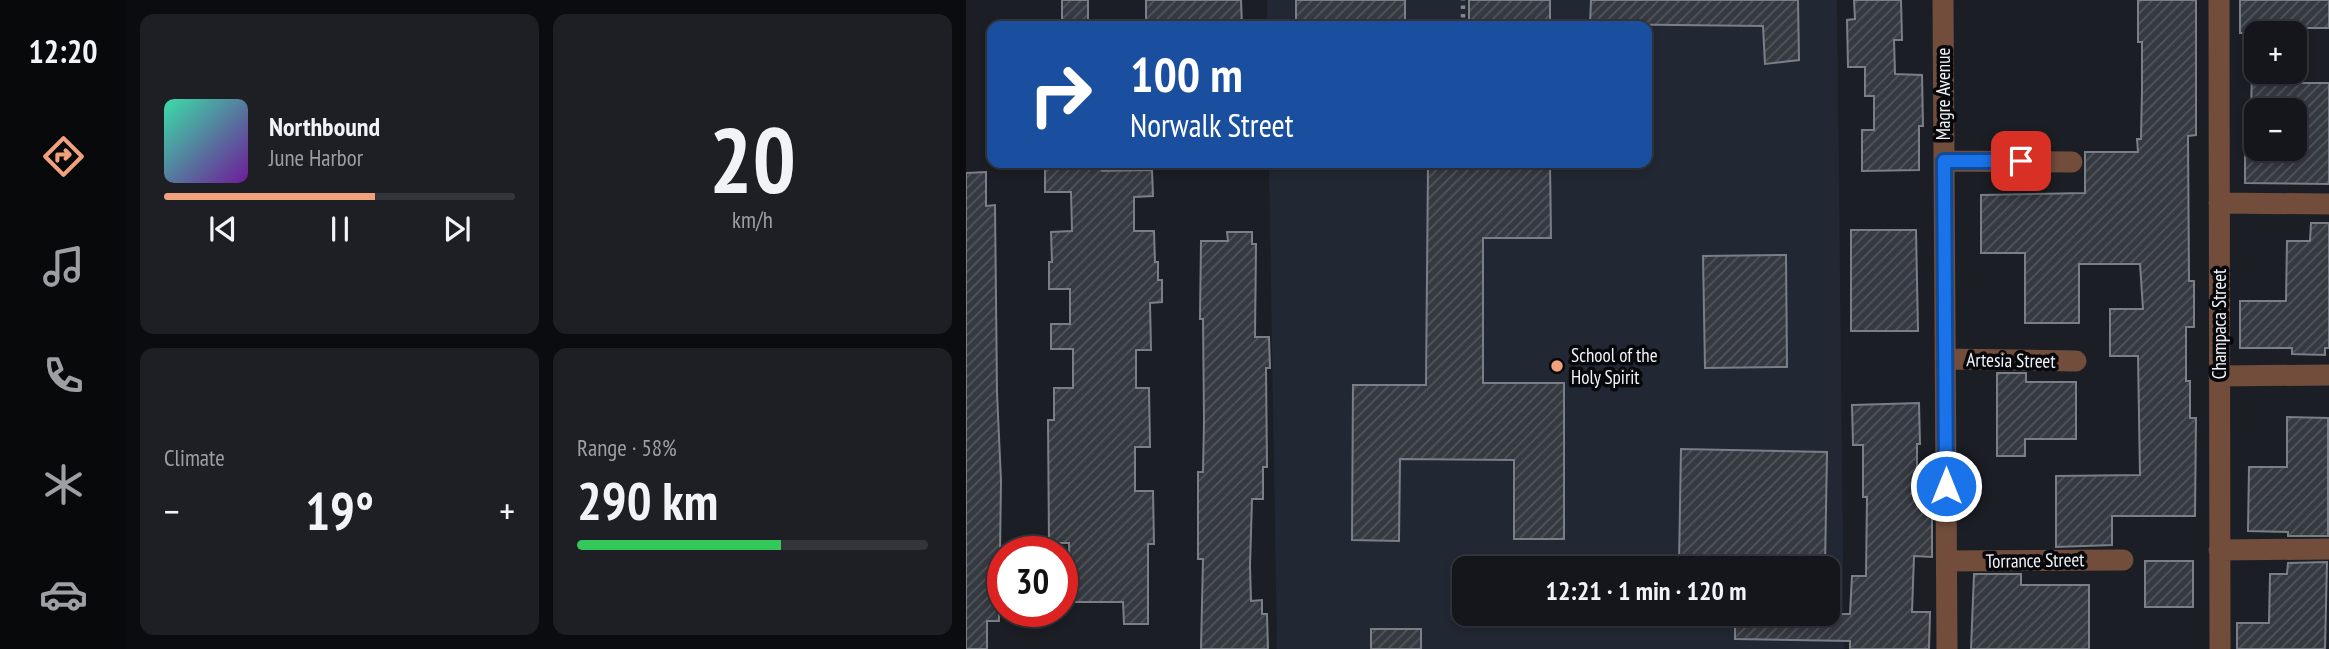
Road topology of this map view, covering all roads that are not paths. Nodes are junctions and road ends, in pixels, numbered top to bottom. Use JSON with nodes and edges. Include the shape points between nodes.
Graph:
{"nodes":[{"id":1,"x":1943,"y":0,"type":"edge"},
{"id":2,"x":2219,"y":0,"type":"edge"},
{"id":3,"x":1944,"y":161,"type":"junction"},
{"id":4,"x":2073,"y":162,"type":"dead end"},
{"id":5,"x":2219,"y":203,"type":"junction"},
{"id":6,"x":2329,"y":204,"type":"edge"},
{"id":7,"x":1945,"y":359,"type":"junction"},
{"id":8,"x":2076,"y":361,"type":"dead end"},
{"id":9,"x":2329,"y":375,"type":"edge"},
{"id":10,"x":2219,"y":376,"type":"junction"},
{"id":11,"x":2329,"y":549,"type":"edge"},
{"id":12,"x":2219,"y":550,"type":"junction"},
{"id":13,"x":2123,"y":560,"type":"dead end"},
{"id":14,"x":1947,"y":561,"type":"junction"},
{"id":15,"x":1947,"y":649,"type":"edge"},
{"id":16,"x":2220,"y":649,"type":"edge"}],
"edges":[{"from":1,"to":3,"type":"street","name":"Magre Avenue"},
{"from":2,"to":5,"type":"street","name":"Champaca Street"},
{"from":3,"to":4,"type":"street"},
{"from":3,"to":7,"type":"street","name":"Magre Avenue"},
{"from":5,"to":6,"type":"street"},
{"from":5,"to":10,"type":"street","name":"Champaca Street"},
{"from":7,"to":8,"type":"street","name":"Artesia Street"},
{"from":7,"to":14,"type":"street","name":"Magre Avenue"},
{"from":9,"to":10,"type":"street"},
{"from":10,"to":12,"type":"street","name":"Champaca Street"},
{"from":11,"to":12,"type":"street"},
{"from":12,"to":16,"type":"street","name":"Champaca Street"},
{"from":13,"to":14,"type":"street","name":"Torrance Street"},
{"from":14,"to":15,"type":"street","name":"Magre Avenue"}]}
